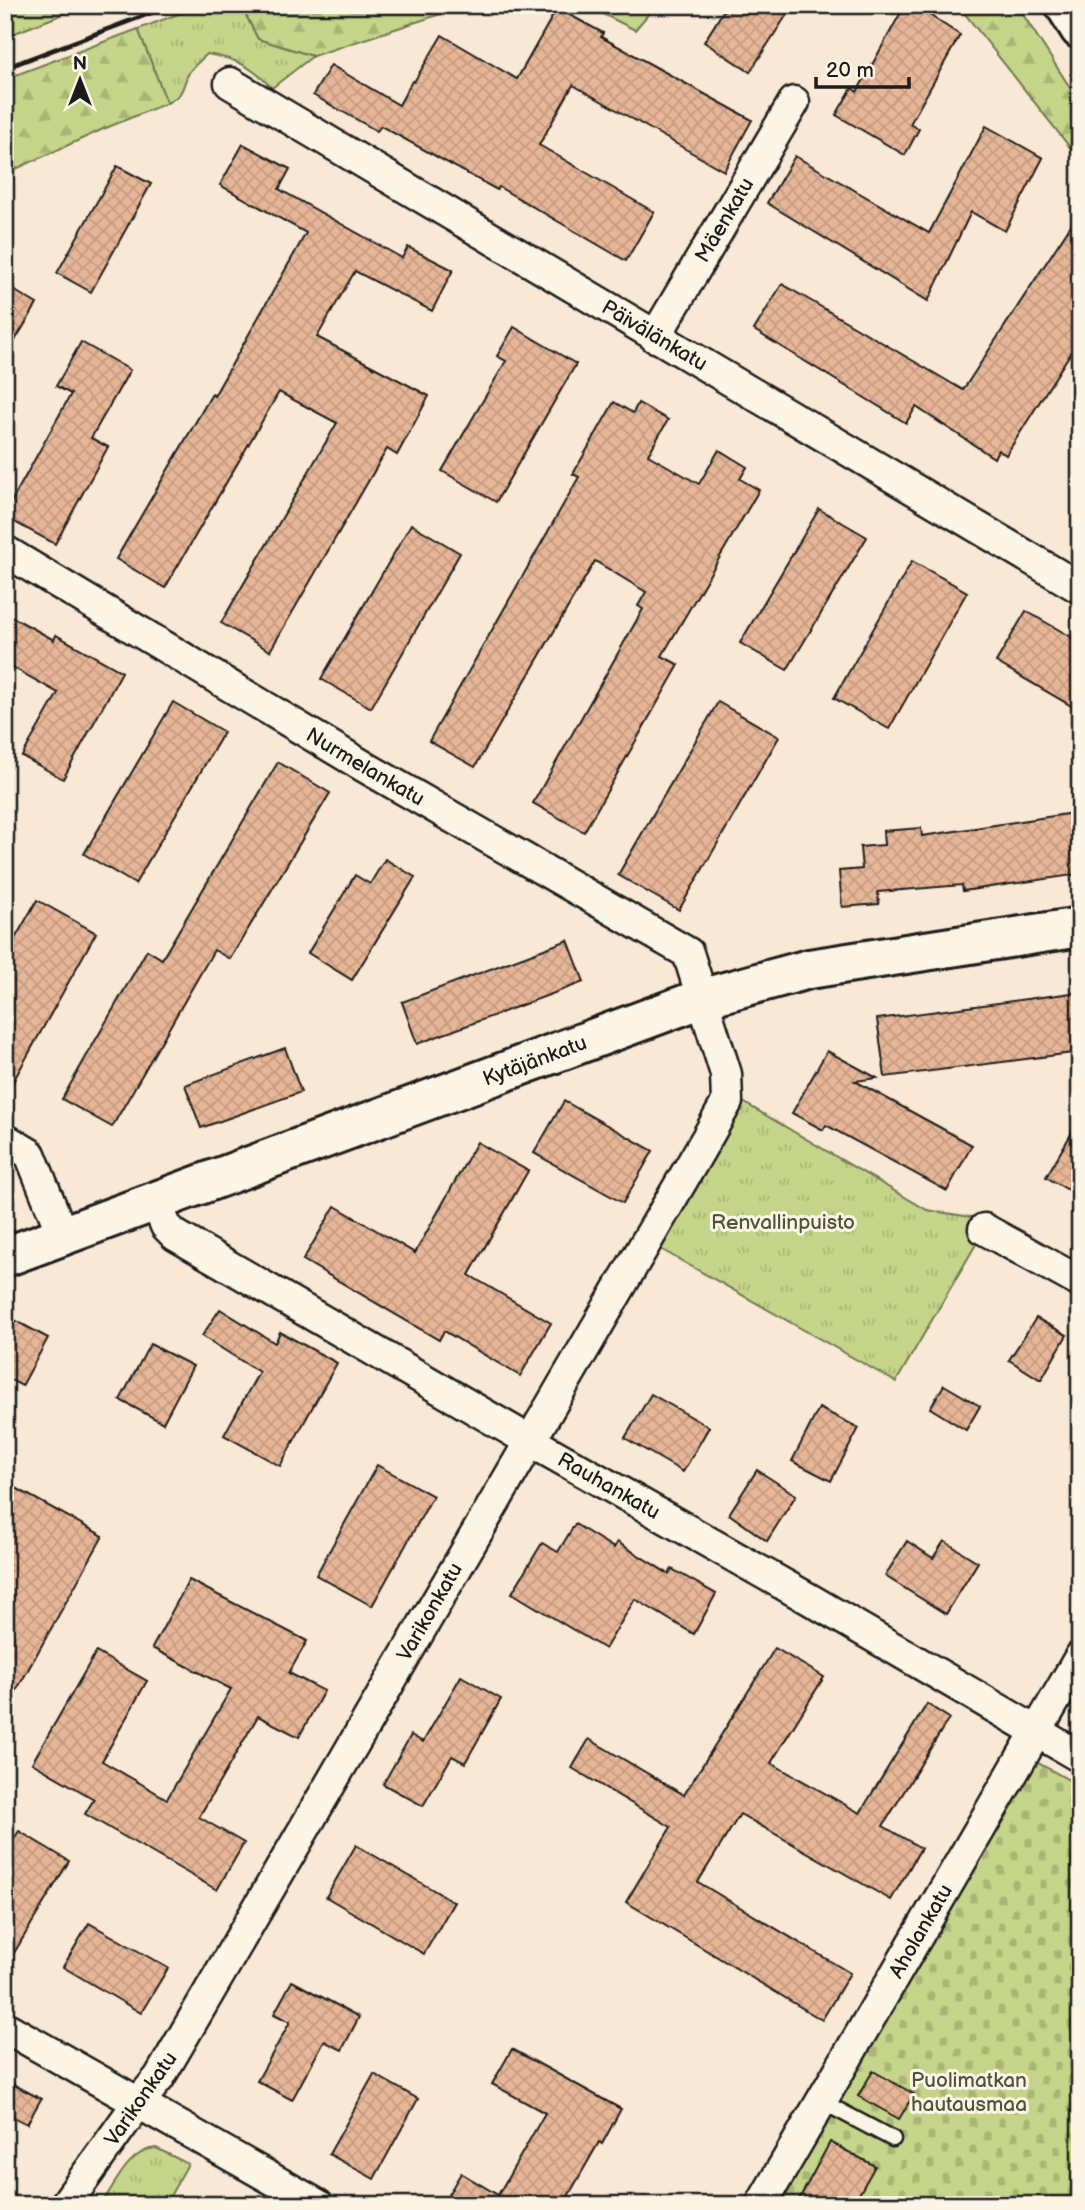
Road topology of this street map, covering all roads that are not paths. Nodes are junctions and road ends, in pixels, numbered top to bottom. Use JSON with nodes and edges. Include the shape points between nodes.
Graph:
{"nodes":[{"id":1,"x":1065,"y":5,"type":"edge"},
{"id":2,"x":1080,"y":29,"type":"edge"},
{"id":3,"x":230,"y":83,"type":"dead end"},
{"id":4,"x":794,"y":102,"type":"dead end"},
{"id":5,"x":655,"y":337,"type":"junction"},
{"id":6,"x":5,"y":551,"type":"edge"},
{"id":7,"x":1080,"y":588,"type":"edge"},
{"id":8,"x":1080,"y":927,"type":"edge"},
{"id":9,"x":703,"y":998,"type":"junction"},
{"id":10,"x":5,"y":1139,"type":"edge"},
{"id":11,"x":155,"y":1200,"type":"junction"},
{"id":12,"x":984,"y":1229,"type":"dead end"},
{"id":13,"x":63,"y":1236,"type":"junction"},
{"id":14,"x":5,"y":1257,"type":"edge"},
{"id":15,"x":1080,"y":1282,"type":"edge"},
{"id":16,"x":530,"y":1441,"type":"junction"},
{"id":17,"x":1080,"y":1657,"type":"edge"},
{"id":18,"x":1036,"y":1732,"type":"junction"},
{"id":19,"x":1080,"y":1757,"type":"edge"},
{"id":20,"x":5,"y":2028,"type":"edge"},
{"id":21,"x":821,"y":2101,"type":"junction"},
{"id":22,"x":138,"y":2103,"type":"junction"},
{"id":23,"x":893,"y":2139,"type":"dead end"},
{"id":24,"x":65,"y":2205,"type":"edge"},
{"id":25,"x":318,"y":2205,"type":"edge"},
{"id":26,"x":761,"y":2205,"type":"edge"}],
"edges":[{"from":1,"to":2,"type":"street"},
{"from":3,"to":5,"type":"street","name":"Päivälänkatu"},
{"from":4,"to":5,"type":"street","name":"Mäenkatu"},
{"from":5,"to":7,"type":"street","name":"Päivälänkatu"},
{"from":6,"to":9,"type":"street","name":"Nurmelankatu","via":[[365,767],[688,953]]},
{"from":8,"to":9,"type":"street","name":"Kytäjänkatu","via":[[809,969]]},
{"from":9,"to":11,"type":"street","name":"Kytäjänkatu"},
{"from":9,"to":16,"type":"street","name":"Varikonkatu","via":[[726,1074],[727,1102]]},
{"from":10,"to":13,"type":"street","via":[[30,1154]]},
{"from":11,"to":13,"type":"street","name":"Kytäjänkatu"},
{"from":11,"to":16,"type":"street","name":"Rauhankatu","via":[[166,1226],[176,1235]]},
{"from":12,"to":15,"type":"street"},
{"from":13,"to":14,"type":"street","name":"Kytäjänkatu"},
{"from":16,"to":18,"type":"street","name":"Rauhankatu"},
{"from":16,"to":22,"type":"street","name":"Varikonkatu","via":[[159,2078]]},
{"from":17,"to":18,"type":"street","name":"Aholankatu"},
{"from":18,"to":19,"type":"street","name":"Rauhankatu"},
{"from":18,"to":21,"type":"street","name":"Aholankatu"},
{"from":20,"to":22,"type":"street"},
{"from":21,"to":23,"type":"lane"},
{"from":21,"to":26,"type":"street","name":"Aholankatu"},
{"from":22,"to":24,"type":"street","name":"Varikonkatu"},
{"from":22,"to":25,"type":"street"}]}
